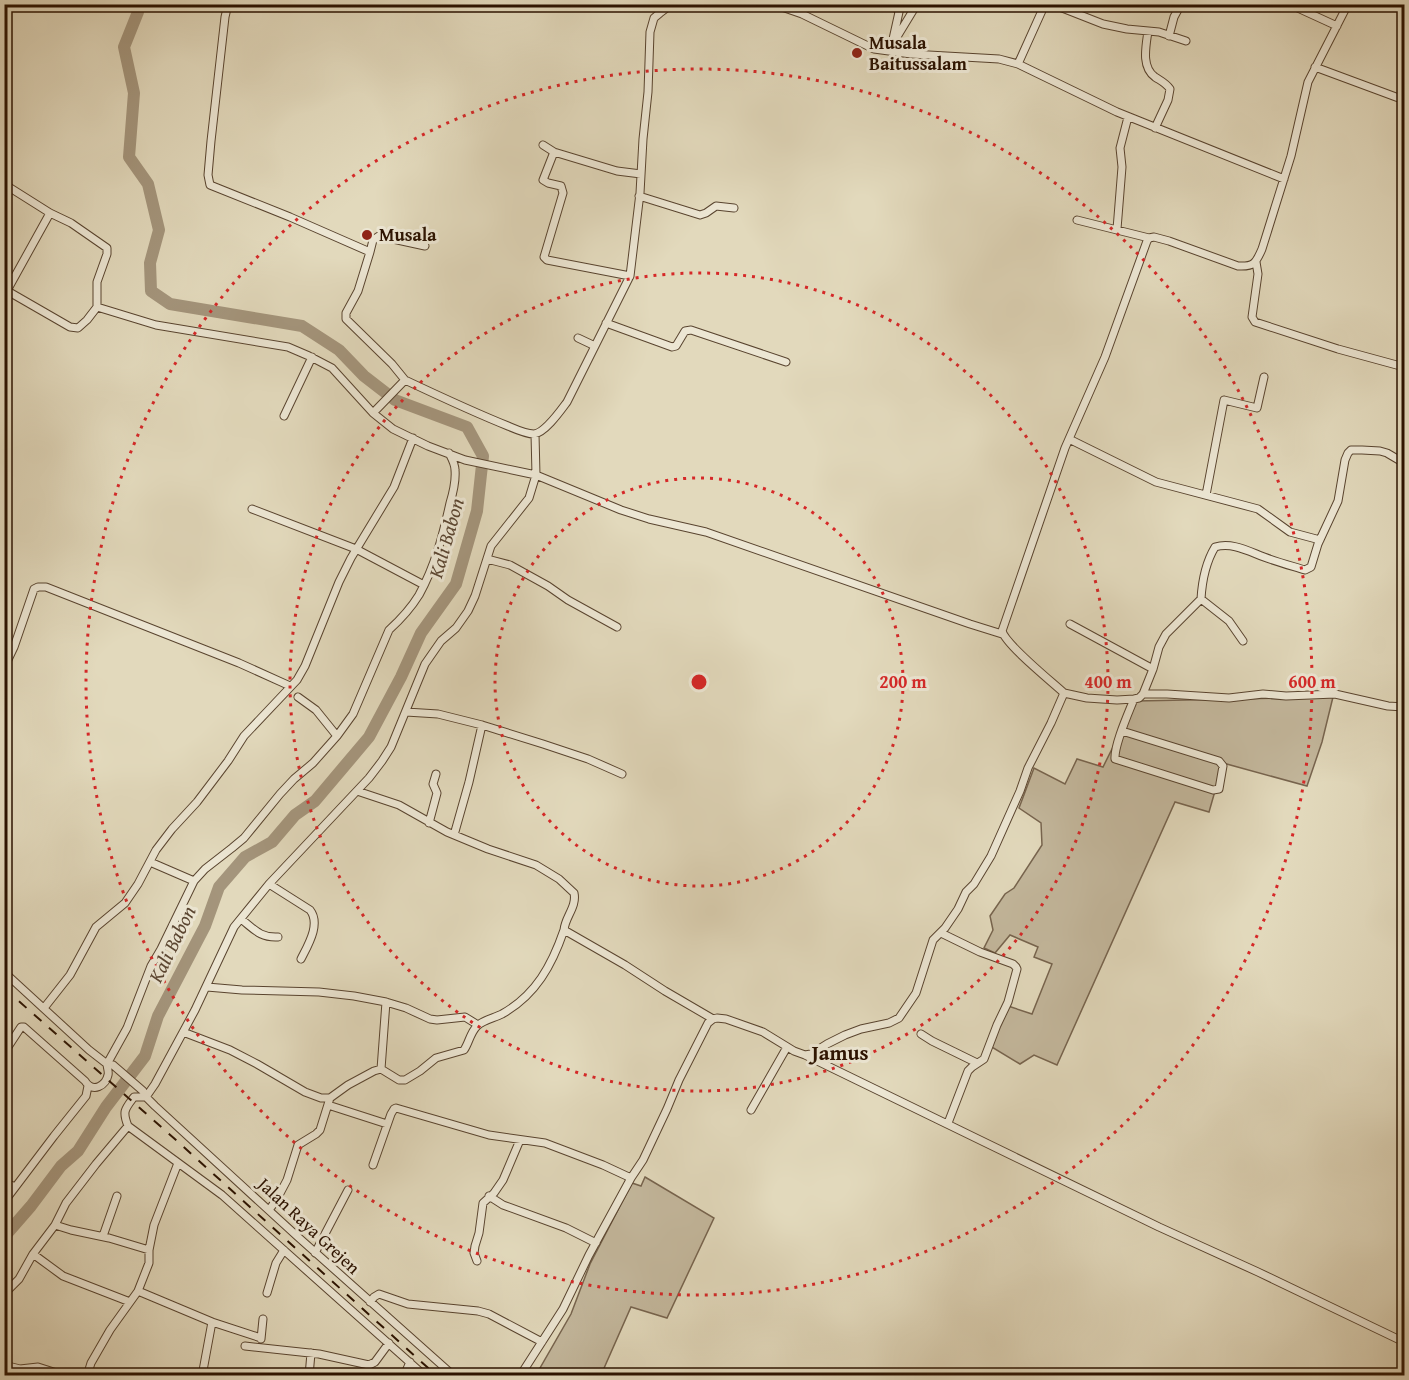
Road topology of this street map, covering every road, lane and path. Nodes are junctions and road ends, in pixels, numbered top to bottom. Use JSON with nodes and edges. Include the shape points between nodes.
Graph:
{"nodes":[{"id":1,"x":228,"y":4,"type":"edge"},
{"id":2,"x":672,"y":4,"type":"edge"},
{"id":3,"x":773,"y":4,"type":"edge"},
{"id":4,"x":894,"y":4,"type":"edge"},
{"id":5,"x":917,"y":4,"type":"edge"},
{"id":6,"x":1045,"y":4,"type":"edge"},
{"id":7,"x":1052,"y":4,"type":"edge"},
{"id":8,"x":1181,"y":4,"type":"edge"},
{"id":9,"x":1289,"y":4,"type":"edge"},
{"id":10,"x":1348,"y":4,"type":"edge"},
{"id":11,"x":1337,"y":26,"type":"junction"},
{"id":12,"x":1149,"y":32,"type":"junction"},
{"id":13,"x":1170,"y":36,"type":"junction"},
{"id":14,"x":1186,"y":41,"type":"dead end"},
{"id":15,"x":890,"y":48,"type":"junction"},
{"id":16,"x":1018,"y":64,"type":"junction"},
{"id":17,"x":1315,"y":67,"type":"junction"},
{"id":18,"x":1404,"y":100,"type":"edge"},
{"id":19,"x":1128,"y":117,"type":"junction"},
{"id":20,"x":1155,"y":128,"type":"junction"},
{"id":21,"x":543,"y":144,"type":"dead end"},
{"id":22,"x":554,"y":152,"type":"junction"},
{"id":23,"x":641,"y":174,"type":"junction"},
{"id":24,"x":1284,"y":179,"type":"junction"},
{"id":25,"x":4,"y":184,"type":"edge"},
{"id":26,"x":639,"y":196,"type":"junction"},
{"id":27,"x":734,"y":208,"type":"dead end"},
{"id":28,"x":50,"y":213,"type":"junction"},
{"id":29,"x":1077,"y":220,"type":"dead end"},
{"id":30,"x":1117,"y":229,"type":"junction"},
{"id":31,"x":1149,"y":238,"type":"junction"},
{"id":32,"x":425,"y":246,"type":"dead end"},
{"id":33,"x":370,"y":252,"type":"junction"},
{"id":34,"x":1256,"y":262,"type":"junction"},
{"id":35,"x":630,"y":276,"type":"junction"},
{"id":36,"x":6,"y":292,"type":"edge"},
{"id":37,"x":97,"y":307,"type":"junction"},
{"id":38,"x":606,"y":323,"type":"junction"},
{"id":39,"x":578,"y":338,"type":"dead end"},
{"id":40,"x":595,"y":346,"type":"junction"},
{"id":41,"x":312,"y":357,"type":"junction"},
{"id":42,"x":786,"y":362,"type":"dead end"},
{"id":43,"x":1404,"y":367,"type":"edge"},
{"id":44,"x":1264,"y":377,"type":"dead end"},
{"id":45,"x":404,"y":382,"type":"junction"},
{"id":46,"x":376,"y":411,"type":"junction"},
{"id":47,"x":284,"y":416,"type":"dead end"},
{"id":48,"x":535,"y":434,"type":"junction"},
{"id":49,"x":413,"y":438,"type":"junction"},
{"id":50,"x":1069,"y":439,"type":"junction"},
{"id":51,"x":449,"y":453,"type":"junction"},
{"id":52,"x":1404,"y":463,"type":"edge"},
{"id":53,"x":536,"y":475,"type":"junction"},
{"id":54,"x":1206,"y":495,"type":"junction"},
{"id":55,"x":252,"y":509,"type":"dead end"},
{"id":56,"x":1320,"y":540,"type":"junction"},
{"id":57,"x":356,"y":549,"type":"junction"},
{"id":58,"x":487,"y":559,"type":"junction"},
{"id":59,"x":424,"y":585,"type":"junction"},
{"id":60,"x":1201,"y":599,"type":"junction"},
{"id":61,"x":1070,"y":624,"type":"dead end"},
{"id":62,"x":617,"y":627,"type":"dead end"},
{"id":63,"x":1002,"y":634,"type":"junction"},
{"id":64,"x":1243,"y":640,"type":"dead end"},
{"id":65,"x":4,"y":668,"type":"edge"},
{"id":66,"x":1153,"y":669,"type":"junction"},
{"id":67,"x":290,"y":686,"type":"junction"},
{"id":68,"x":1064,"y":693,"type":"junction"},
{"id":69,"x":1143,"y":694,"type":"junction"},
{"id":70,"x":298,"y":697,"type":"dead end"},
{"id":71,"x":1134,"y":699,"type":"junction"},
{"id":72,"x":1404,"y":707,"type":"edge"},
{"id":73,"x":406,"y":712,"type":"junction"},
{"id":74,"x":482,"y":725,"type":"junction"},
{"id":75,"x":1122,"y":731,"type":"junction"},
{"id":76,"x":337,"y":736,"type":"junction"},
{"id":77,"x":436,"y":774,"type":"dead end"},
{"id":78,"x":622,"y":774,"type":"dead end"},
{"id":79,"x":357,"y":791,"type":"junction"},
{"id":80,"x":429,"y":822,"type":"junction"},
{"id":81,"x":454,"y":835,"type":"junction"},
{"id":82,"x":150,"y":862,"type":"junction"},
{"id":83,"x":194,"y":881,"type":"junction"},
{"id":84,"x":269,"y":884,"type":"junction"},
{"id":85,"x":241,"y":919,"type":"junction"},
{"id":86,"x":564,"y":930,"type":"junction"},
{"id":87,"x":941,"y":933,"type":"junction"},
{"id":88,"x":278,"y":937,"type":"dead end"},
{"id":89,"x":301,"y":959,"type":"dead end"},
{"id":90,"x":4,"y":972,"type":"edge"},
{"id":91,"x":207,"y":987,"type":"junction"},
{"id":92,"x":386,"y":1002,"type":"junction"},
{"id":93,"x":44,"y":1008,"type":"junction"},
{"id":94,"x":713,"y":1019,"type":"junction"},
{"id":95,"x":478,"y":1025,"type":"junction"},
{"id":96,"x":183,"y":1032,"type":"junction"},
{"id":97,"x":921,"y":1034,"type":"dead end"},
{"id":98,"x":787,"y":1047,"type":"junction"},
{"id":99,"x":4,"y":1053,"type":"edge"},
{"id":100,"x":805,"y":1054,"type":"junction"},
{"id":101,"x":977,"y":1063,"type":"junction"},
{"id":102,"x":110,"y":1065,"type":"junction"},
{"id":103,"x":381,"y":1069,"type":"junction"},
{"id":104,"x":88,"y":1086,"type":"junction"},
{"id":105,"x":144,"y":1094,"type":"junction"},
{"id":106,"x":329,"y":1101,"type":"junction"},
{"id":107,"x":752,"y":1110,"type":"dead end"},
{"id":108,"x":948,"y":1123,"type":"junction"},
{"id":109,"x":387,"y":1124,"type":"junction"},
{"id":110,"x":128,"y":1126,"type":"junction"},
{"id":111,"x":519,"y":1140,"type":"junction"},
{"id":112,"x":178,"y":1163,"type":"junction"},
{"id":113,"x":373,"y":1165,"type":"dead end"},
{"id":114,"x":632,"y":1178,"type":"junction"},
{"id":115,"x":4,"y":1182,"type":"edge"},
{"id":116,"x":15,"y":1187,"type":"junction"},
{"id":117,"x":348,"y":1190,"type":"dead end"},
{"id":118,"x":117,"y":1196,"type":"dead end"},
{"id":119,"x":489,"y":1196,"type":"junction"},
{"id":120,"x":4,"y":1202,"type":"edge"},
{"id":121,"x":268,"y":1210,"type":"junction"},
{"id":122,"x":54,"y":1225,"type":"junction"},
{"id":123,"x":103,"y":1236,"type":"junction"},
{"id":124,"x":596,"y":1243,"type":"junction"},
{"id":125,"x":149,"y":1250,"type":"junction"},
{"id":126,"x":284,"y":1250,"type":"junction"},
{"id":127,"x":315,"y":1253,"type":"junction"},
{"id":128,"x":33,"y":1254,"type":"junction"},
{"id":129,"x":477,"y":1261,"type":"dead end"},
{"id":130,"x":138,"y":1291,"type":"junction"},
{"id":131,"x":267,"y":1293,"type":"dead end"},
{"id":132,"x":4,"y":1294,"type":"edge"},
{"id":133,"x":130,"y":1302,"type":"junction"},
{"id":134,"x":370,"y":1302,"type":"junction"},
{"id":135,"x":263,"y":1319,"type":"dead end"},
{"id":136,"x":213,"y":1323,"type":"junction"},
{"id":137,"x":261,"y":1338,"type":"junction"},
{"id":138,"x":542,"y":1342,"type":"junction"},
{"id":139,"x":1404,"y":1342,"type":"edge"},
{"id":140,"x":388,"y":1343,"type":"junction"},
{"id":141,"x":244,"y":1346,"type":"dead end"},
{"id":142,"x":261,"y":1348,"type":"junction"},
{"id":143,"x":311,"y":1353,"type":"junction"},
{"id":144,"x":410,"y":1362,"type":"junction"},
{"id":145,"x":4,"y":1365,"type":"edge"},
{"id":146,"x":66,"y":1376,"type":"edge"},
{"id":147,"x":87,"y":1376,"type":"edge"},
{"id":148,"x":202,"y":1376,"type":"edge"},
{"id":149,"x":309,"y":1376,"type":"edge"},
{"id":150,"x":404,"y":1376,"type":"edge"},
{"id":151,"x":425,"y":1376,"type":"edge"},
{"id":152,"x":454,"y":1376,"type":"edge"},
{"id":153,"x":520,"y":1376,"type":"edge"}],
"edges":[{"from":1,"to":33,"type":"street","via":[[211,141],[210,185]]},
{"from":2,"to":23,"type":"street","via":[[654,18],[650,32]]},
{"from":3,"to":15,"type":"street","via":[[874,49]]},
{"from":4,"to":15,"type":"street","via":[[899,12]]},
{"from":5,"to":15,"type":"street"},
{"from":6,"to":16,"type":"street"},
{"from":7,"to":12,"type":"street","via":[[1103,24]]},
{"from":8,"to":13,"type":"street"},
{"from":9,"to":11,"type":"street"},
{"from":10,"to":11,"type":"street"},
{"from":11,"to":17,"type":"street"},
{"from":12,"to":13,"type":"street"},
{"from":12,"to":20,"type":"street","via":[[1149,70],[1170,89]]},
{"from":13,"to":14,"type":"street"},
{"from":15,"to":16,"type":"street","via":[[911,54],[999,59]]},
{"from":16,"to":19,"type":"street"},
{"from":17,"to":18,"type":"street"},
{"from":17,"to":24,"type":"street"},
{"from":19,"to":20,"type":"street"},
{"from":19,"to":30,"type":"street","via":[[1120,148]]},
{"from":20,"to":24,"type":"street"},
{"from":21,"to":22,"type":"street"},
{"from":22,"to":23,"type":"street"},
{"from":22,"to":35,"type":"street","via":[[543,178],[546,183],[561,186],[563,193],[544,257]]},
{"from":23,"to":26,"type":"street"},
{"from":24,"to":34,"type":"street"},
{"from":25,"to":28,"type":"street"},
{"from":26,"to":27,"type":"street","via":[[700,216],[714,207]]},
{"from":26,"to":35,"type":"street"},
{"from":28,"to":36,"type":"street"},
{"from":28,"to":37,"type":"street","via":[[107,248],[97,282]]},
{"from":29,"to":30,"type":"street"},
{"from":30,"to":31,"type":"street"},
{"from":31,"to":34,"type":"street","via":[[1238,266]]},
{"from":31,"to":50,"type":"street","via":[[1105,357]]},
{"from":32,"to":33,"type":"street","via":[[379,236],[373,240]]},
{"from":33,"to":45,"type":"street","via":[[346,319],[392,364]]},
{"from":34,"to":43,"type":"street","via":[[1252,317],[1255,322]]},
{"from":35,"to":38,"type":"street"},
{"from":36,"to":37,"type":"street","via":[[74,328],[87,321]]},
{"from":37,"to":41,"type":"street","via":[[156,325],[288,348]]},
{"from":38,"to":40,"type":"street"},
{"from":38,"to":42,"type":"street","via":[[672,347],[685,331],[691,330]]},
{"from":39,"to":40,"type":"street"},
{"from":40,"to":48,"type":"street","via":[[567,402]]},
{"from":41,"to":46,"type":"street","via":[[332,368]]},
{"from":41,"to":47,"type":"street"},
{"from":44,"to":54,"type":"street","via":[[1257,408],[1224,400]]},
{"from":45,"to":46,"type":"street"},
{"from":45,"to":48,"type":"street","via":[[484,417]]},
{"from":46,"to":49,"type":"street","via":[[393,429]]},
{"from":48,"to":53,"type":"street"},
{"from":49,"to":51,"type":"street"},
{"from":49,"to":57,"type":"street","via":[[394,487]]},
{"from":50,"to":54,"type":"street","via":[[1156,482]]},
{"from":50,"to":63,"type":"street"},
{"from":51,"to":53,"type":"street"},
{"from":51,"to":59,"type":"street","via":[[456,471],[453,490],[436,556]]},
{"from":52,"to":56,"type":"street","via":[[1380,451],[1351,450],[1345,460],[1338,501]]},
{"from":53,"to":58,"type":"street","via":[[529,498],[491,546]]},
{"from":53,"to":63,"type":"street","via":[[621,510],[706,532]]},
{"from":54,"to":56,"type":"street","via":[[1258,509],[1290,532]]},
{"from":55,"to":57,"type":"street"},
{"from":56,"to":60,"type":"street","via":[[1311,567],[1305,570],[1249,550],[1215,547],[1208,561]]},
{"from":57,"to":59,"type":"street"},
{"from":57,"to":67,"type":"street","via":[[305,666]]},
{"from":58,"to":62,"type":"street","via":[[510,565]]},
{"from":58,"to":73,"type":"street","via":[[468,611],[425,664]]},
{"from":59,"to":76,"type":"street","via":[[389,630],[353,714]]},
{"from":60,"to":64,"type":"street","via":[[1229,621]]},
{"from":60,"to":66,"type":"street","via":[[1166,634]]},
{"from":61,"to":66,"type":"street"},
{"from":63,"to":68,"type":"street"},
{"from":65,"to":67,"type":"street","via":[[34,589],[46,587]]},
{"from":66,"to":69,"type":"street"},
{"from":67,"to":82,"type":"street","via":[[244,736]]},
{"from":68,"to":71,"type":"street","via":[[1087,698]]},
{"from":68,"to":87,"type":"street","via":[[991,856]]},
{"from":69,"to":71,"type":"street"},
{"from":69,"to":72,"type":"street","via":[[1229,698],[1335,694]]},
{"from":70,"to":76,"type":"street"},
{"from":71,"to":75,"type":"street"},
{"from":73,"to":74,"type":"street","via":[[438,714]]},
{"from":73,"to":79,"type":"street","via":[[387,754]]},
{"from":74,"to":78,"type":"street"},
{"from":74,"to":81,"type":"street"},
{"from":75,"to":75,"type":"street","via":[[1114,754],[1117,761],[1219,789],[1219,761]]},
{"from":76,"to":83,"type":"street","via":[[280,794],[244,838]]},
{"from":77,"to":80,"type":"street","via":[[433,784],[437,793]]},
{"from":79,"to":80,"type":"street","via":[[399,805]]},
{"from":79,"to":84,"type":"street"},
{"from":80,"to":81,"type":"street"},
{"from":81,"to":86,"type":"street","via":[[536,865],[559,879],[575,896]]},
{"from":82,"to":83,"type":"street"},
{"from":82,"to":93,"type":"street","via":[[125,903],[96,927],[70,975]]},
{"from":83,"to":102,"type":"street","via":[[151,966]]},
{"from":84,"to":85,"type":"street"},
{"from":84,"to":89,"type":"street","via":[[313,914],[314,928]]},
{"from":85,"to":88,"type":"street","via":[[268,938]]},
{"from":85,"to":91,"type":"street"},
{"from":86,"to":94,"type":"street"},
{"from":86,"to":95,"type":"street","via":[[541,980],[502,1014]]},
{"from":87,"to":100,"type":"street","via":[[933,940],[916,993],[899,1018],[845,1035]]},
{"from":87,"to":101,"type":"street","via":[[1017,969],[984,1059]]},
{"from":90,"to":93,"type":"street","name":"Jalan Raya Grejen"},
{"from":91,"to":92,"type":"street","via":[[319,992]]},
{"from":91,"to":96,"type":"street"},
{"from":92,"to":95,"type":"street","via":[[430,1019],[465,1017]]},
{"from":92,"to":103,"type":"street"},
{"from":93,"to":102,"type":"street","name":"Jalan Raya Grejen"},
{"from":94,"to":98,"type":"street","via":[[726,1019],[763,1032]]},
{"from":94,"to":114,"type":"street","via":[[700,1037]]},
{"from":95,"to":103,"type":"street","via":[[464,1050],[436,1058],[405,1080]]},
{"from":96,"to":105,"type":"street","via":[[155,1084]]},
{"from":96,"to":106,"type":"street","via":[[230,1050]]},
{"from":97,"to":101,"type":"street"},
{"from":98,"to":100,"type":"street"},
{"from":98,"to":107,"type":"street"},
{"from":99,"to":104,"type":"street","via":[[24,1027]]},
{"from":100,"to":108,"type":"street"},
{"from":101,"to":108,"type":"street","via":[[965,1078]]},
{"from":102,"to":104,"type":"street","via":[[107,1078],[98,1087]]},
{"from":102,"to":105,"type":"street","name":"Jalan Raya Grejen"},
{"from":103,"to":106,"type":"street","via":[[348,1085]]},
{"from":104,"to":116,"type":"street","via":[[86,1096]]},
{"from":105,"to":110,"type":"street","via":[[134,1097],[125,1109]]},
{"from":105,"to":121,"type":"street","name":"Jalan Raya Grejen"},
{"from":106,"to":109,"type":"street"},
{"from":106,"to":121,"type":"street","via":[[320,1130],[298,1145],[286,1180]]},
{"from":108,"to":139,"type":"street"},
{"from":109,"to":111,"type":"street","via":[[396,1108]]},
{"from":109,"to":113,"type":"street"},
{"from":110,"to":112,"type":"street"},
{"from":110,"to":122,"type":"street","via":[[66,1203]]},
{"from":111,"to":114,"type":"street","via":[[545,1143]]},
{"from":111,"to":119,"type":"street","via":[[503,1180]]},
{"from":112,"to":125,"type":"street","via":[[154,1225]]},
{"from":112,"to":126,"type":"street","via":[[222,1195]]},
{"from":114,"to":124,"type":"street"},
{"from":115,"to":116,"type":"street"},
{"from":116,"to":120,"type":"street"},
{"from":117,"to":127,"type":"street"},
{"from":118,"to":123,"type":"street"},
{"from":119,"to":124,"type":"street"},
{"from":119,"to":129,"type":"street","via":[[481,1210],[474,1253]]},
{"from":121,"to":127,"type":"street","name":"Jalan Raya Grejen"},
{"from":122,"to":123,"type":"street"},
{"from":122,"to":128,"type":"street"},
{"from":123,"to":125,"type":"street"},
{"from":124,"to":138,"type":"street"},
{"from":125,"to":130,"type":"street","via":[[149,1263]]},
{"from":126,"to":131,"type":"street"},
{"from":126,"to":140,"type":"street"},
{"from":127,"to":134,"type":"street","name":"Jalan Raya Grejen"},
{"from":128,"to":132,"type":"street","via":[[19,1279]]},
{"from":128,"to":133,"type":"street","via":[[63,1276]]},
{"from":130,"to":133,"type":"street"},
{"from":130,"to":136,"type":"street"},
{"from":133,"to":147,"type":"street","via":[[110,1330]]},
{"from":134,"to":138,"type":"street","via":[[379,1294],[408,1304],[478,1311]]},
{"from":134,"to":152,"type":"street","name":"Jalan Raya Grejen"},
{"from":135,"to":137,"type":"street"},
{"from":136,"to":137,"type":"street"},
{"from":136,"to":148,"type":"street"},
{"from":137,"to":142,"type":"street"},
{"from":138,"to":153,"type":"street"},
{"from":140,"to":143,"type":"street","via":[[369,1365]]},
{"from":140,"to":144,"type":"street"},
{"from":141,"to":142,"type":"street"},
{"from":142,"to":143,"type":"street"},
{"from":143,"to":149,"type":"street"},
{"from":144,"to":150,"type":"street"},
{"from":144,"to":151,"type":"street"},
{"from":145,"to":146,"type":"street","via":[[20,1369],[39,1367]]}]}
